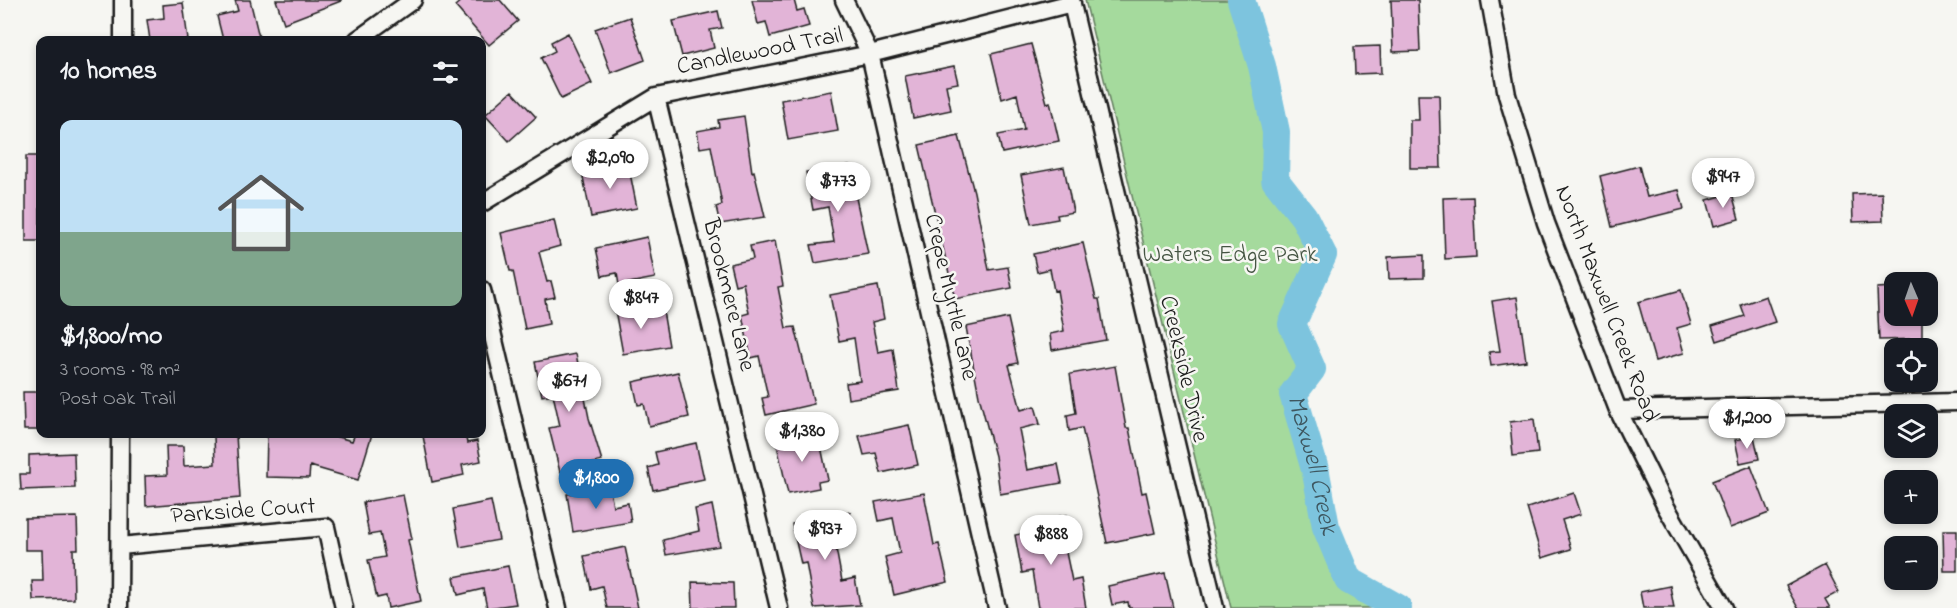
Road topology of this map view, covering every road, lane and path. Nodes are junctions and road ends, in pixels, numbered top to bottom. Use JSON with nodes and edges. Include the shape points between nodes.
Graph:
{"nodes":[{"id":1,"x":123,"y":0,"type":"edge"},
{"id":2,"x":413,"y":0,"type":"edge"},
{"id":3,"x":844,"y":0,"type":"edge"},
{"id":4,"x":1490,"y":0,"type":"edge"},
{"id":5,"x":1072,"y":1,"type":"edge"},
{"id":6,"x":123,"y":36,"type":"edge"},
{"id":7,"x":363,"y":36,"type":"edge"},
{"id":8,"x":870,"y":54,"type":"junction"},
{"id":9,"x":656,"y":97,"type":"junction"},
{"id":10,"x":486,"y":201,"type":"edge"},
{"id":11,"x":486,"y":307,"type":"edge"},
{"id":12,"x":1957,"y":402,"type":"edge"},
{"id":13,"x":1618,"y":410,"type":"junction"},
{"id":14,"x":120,"y":438,"type":"edge"},
{"id":15,"x":120,"y":546,"type":"junction"},
{"id":16,"x":119,"y":608,"type":"edge"},
{"id":17,"x":344,"y":608,"type":"edge"},
{"id":18,"x":558,"y":608,"type":"edge"},
{"id":19,"x":779,"y":608,"type":"edge"},
{"id":20,"x":997,"y":608,"type":"edge"},
{"id":21,"x":1215,"y":608,"type":"edge"},
{"id":22,"x":1724,"y":608,"type":"edge"}],
"edges":[{"from":1,"to":6,"type":"street"},
{"from":2,"to":7,"type":"street"},
{"from":3,"to":8,"type":"street","name":"Crepe Myrtle Lane"},
{"from":4,"to":13,"type":"street","name":"North Maxwell Creek Road","via":[[1522,151]]},
{"from":5,"to":8,"type":"street","name":"Candlewood Trail"},
{"from":5,"to":21,"type":"street","name":"Creekside Drive"},
{"from":8,"to":9,"type":"street","name":"Candlewood Trail"},
{"from":8,"to":20,"type":"street","name":"Crepe Myrtle Lane"},
{"from":9,"to":10,"type":"street","name":"Candlewood Trail"},
{"from":9,"to":19,"type":"street","name":"Brookmere Lane"},
{"from":11,"to":18,"type":"street"},
{"from":12,"to":13,"type":"street"},
{"from":13,"to":22,"type":"street","name":"North Maxwell Creek Road","via":[[1666,507]]},
{"from":14,"to":15,"type":"street"},
{"from":15,"to":16,"type":"street"},
{"from":15,"to":17,"type":"street","name":"Parkside Court","via":[[326,527]]}]}
